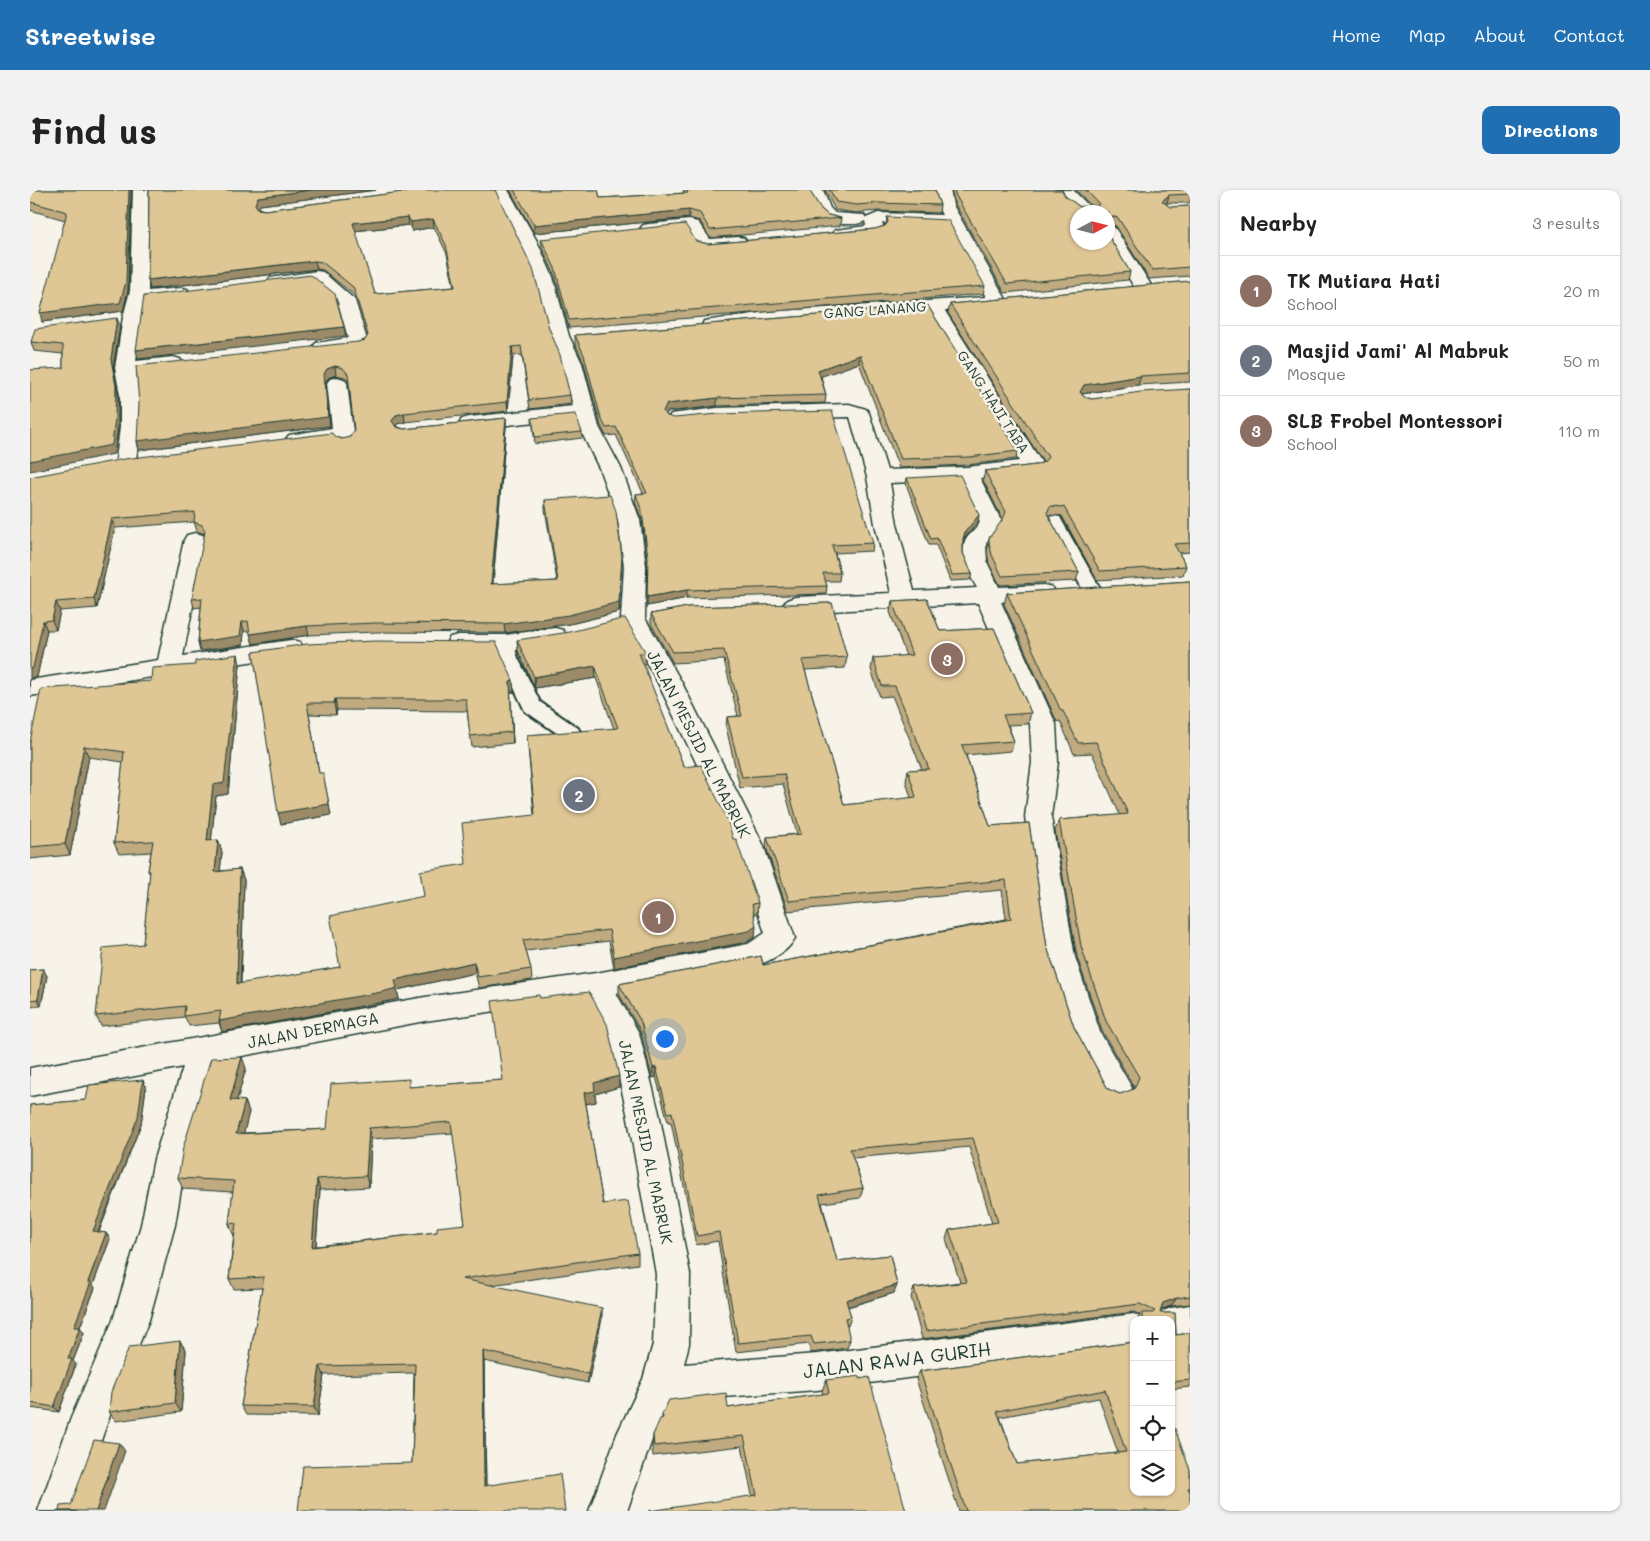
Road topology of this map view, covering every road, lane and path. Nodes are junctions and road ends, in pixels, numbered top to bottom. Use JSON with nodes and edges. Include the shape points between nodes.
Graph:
{"nodes":[{"id":1,"x":141,"y":190,"type":"edge"},
{"id":2,"x":500,"y":190,"type":"edge"},
{"id":3,"x":815,"y":190,"type":"edge"},
{"id":4,"x":942,"y":190,"type":"edge"},
{"id":5,"x":1064,"y":190,"type":"edge"},
{"id":6,"x":1078,"y":205,"type":"edge"},
{"id":7,"x":874,"y":219,"type":"junction"},
{"id":8,"x":953,"y":221,"type":"junction"},
{"id":9,"x":635,"y":230,"type":"edge"},
{"id":10,"x":827,"y":235,"type":"edge"},
{"id":11,"x":752,"y":240,"type":"edge"},
{"id":12,"x":1115,"y":242,"type":"edge"},
{"id":13,"x":261,"y":284,"type":"edge"},
{"id":14,"x":1161,"y":284,"type":"edge"},
{"id":15,"x":1142,"y":285,"type":"junction"},
{"id":16,"x":1123,"y":287,"type":"edge"},
{"id":17,"x":195,"y":291,"type":"edge"},
{"id":18,"x":138,"y":298,"type":"junction"},
{"id":19,"x":1017,"y":299,"type":"edge"},
{"id":20,"x":998,"y":301,"type":"junction"},
{"id":21,"x":933,"y":306,"type":"junction"},
{"id":22,"x":698,"y":326,"type":"edge"},
{"id":23,"x":580,"y":335,"type":"edge"},
{"id":24,"x":560,"y":336,"type":"junction"},
{"id":25,"x":300,"y":349,"type":"edge"},
{"id":26,"x":193,"y":361,"type":"edge"},
{"id":27,"x":125,"y":368,"type":"junction"},
{"id":28,"x":337,"y":384,"type":"dead end"},
{"id":29,"x":584,"y":411,"type":"junction"},
{"id":30,"x":674,"y":418,"type":"edge"},
{"id":31,"x":452,"y":425,"type":"edge"},
{"id":32,"x":277,"y":442,"type":"edge"},
{"id":33,"x":126,"y":460,"type":"edge"},
{"id":34,"x":967,"y":473,"type":"junction"},
{"id":35,"x":878,"y":477,"type":"junction"},
{"id":36,"x":1054,"y":521,"type":"edge"},
{"id":37,"x":195,"y":540,"type":"dead end"},
{"id":38,"x":1102,"y":589,"type":"joint"},
{"id":39,"x":989,"y":595,"type":"junction"},
{"id":40,"x":904,"y":598,"type":"junction"},
{"id":41,"x":778,"y":606,"type":"edge"},
{"id":42,"x":579,"y":632,"type":"edge"},
{"id":43,"x":433,"y":643,"type":"edge"},
{"id":44,"x":506,"y":643,"type":"junction"},
{"id":45,"x":309,"y":646,"type":"edge"},
{"id":46,"x":169,"y":665,"type":"junction"},
{"id":47,"x":30,"y":688,"type":"edge"},
{"id":48,"x":571,"y":733,"type":"edge"},
{"id":49,"x":596,"y":985,"type":"junction"},
{"id":50,"x":203,"y":1051,"type":"junction"},
{"id":51,"x":30,"y":1082,"type":"edge"},
{"id":52,"x":1116,"y":1088,"type":"dead end"},
{"id":53,"x":1190,"y":1322,"type":"edge"},
{"id":54,"x":1175,"y":1324,"type":"edge"},
{"id":55,"x":1130,"y":1332,"type":"edge"},
{"id":56,"x":660,"y":1384,"type":"junction"},
{"id":57,"x":58,"y":1511,"type":"edge"},
{"id":58,"x":608,"y":1511,"type":"edge"}],
"edges":[{"from":1,"to":18,"type":"street"},
{"from":2,"to":24,"type":"street","via":[[538,240]]},
{"from":3,"to":7,"type":"street","via":[[827,216],[833,219]]},
{"from":4,"to":8,"type":"street"},
{"from":5,"to":6,"type":"street"},
{"from":7,"to":8,"type":"street"},
{"from":7,"to":10,"type":"street","via":[[876,230]]},
{"from":8,"to":20,"type":"street"},
{"from":9,"to":11,"type":"street","via":[[688,225],[705,245]]},
{"from":12,"to":15,"type":"street"},
{"from":13,"to":25,"type":"street","via":[[317,276],[346,300],[359,343]]},
{"from":14,"to":15,"type":"street"},
{"from":15,"to":16,"type":"street"},
{"from":17,"to":18,"type":"street"},
{"from":18,"to":27,"type":"street","via":[[123,318]]},
{"from":19,"to":20,"type":"street","name":"GANG LANANG"},
{"from":20,"to":21,"type":"street","name":"GANG LANANG"},
{"from":21,"to":22,"type":"street","name":"GANG LANANG"},
{"from":21,"to":34,"type":"street","name":"GANG HAJI TABA","via":[[1033,465],[1031,468]]},
{"from":23,"to":24,"type":"street"},
{"from":24,"to":29,"type":"street","via":[[572,363]]},
{"from":26,"to":27,"type":"street"},
{"from":27,"to":33,"type":"street","via":[[130,395]]},
{"from":28,"to":32,"type":"street","via":[[343,437]]},
{"from":29,"to":31,"type":"street"},
{"from":29,"to":49,"type":"street","name":"JALAN MESJID AL MABRUK","via":[[629,520],[635,566],[633,618],[670,683],[749,844],[781,938],[755,954]]},
{"from":30,"to":35,"type":"street","via":[[854,411],[858,413]]},
{"from":34,"to":35,"type":"street","name":"GANG HAJI TABA"},
{"from":34,"to":39,"type":"street","via":[[991,522],[974,548]]},
{"from":35,"to":40,"type":"street"},
{"from":36,"to":38,"type":"lane"},
{"from":37,"to":46,"type":"street"},
{"from":38,"to":39,"type":"street"},
{"from":39,"to":40,"type":"street"},
{"from":39,"to":52,"type":"street","via":[[1043,724],[1046,762],[1038,817],[1060,957],[1086,1036]]},
{"from":40,"to":41,"type":"street"},
{"from":42,"to":44,"type":"street"},
{"from":43,"to":44,"type":"street"},
{"from":44,"to":48,"type":"lane","via":[[532,706]]},
{"from":45,"to":46,"type":"street"},
{"from":46,"to":47,"type":"street"},
{"from":49,"to":50,"type":"street","name":"JALAN DERMAGA","via":[[425,1009]]},
{"from":49,"to":56,"type":"street","name":"JALAN MESJID AL MABRUK","via":[[624,1033],[672,1274],[671,1344]]},
{"from":50,"to":51,"type":"street","name":"JALAN DERMAGA"},
{"from":50,"to":57,"type":"street","via":[[173,1150],[158,1225],[131,1320],[90,1418]]},
{"from":53,"to":54,"type":"street"},
{"from":55,"to":56,"type":"street","name":"JALAN RAWA GURIH","via":[[882,1364]]},
{"from":56,"to":58,"type":"street","name":"JALAN MESJID AL MABRUK","via":[[636,1434]]}]}
